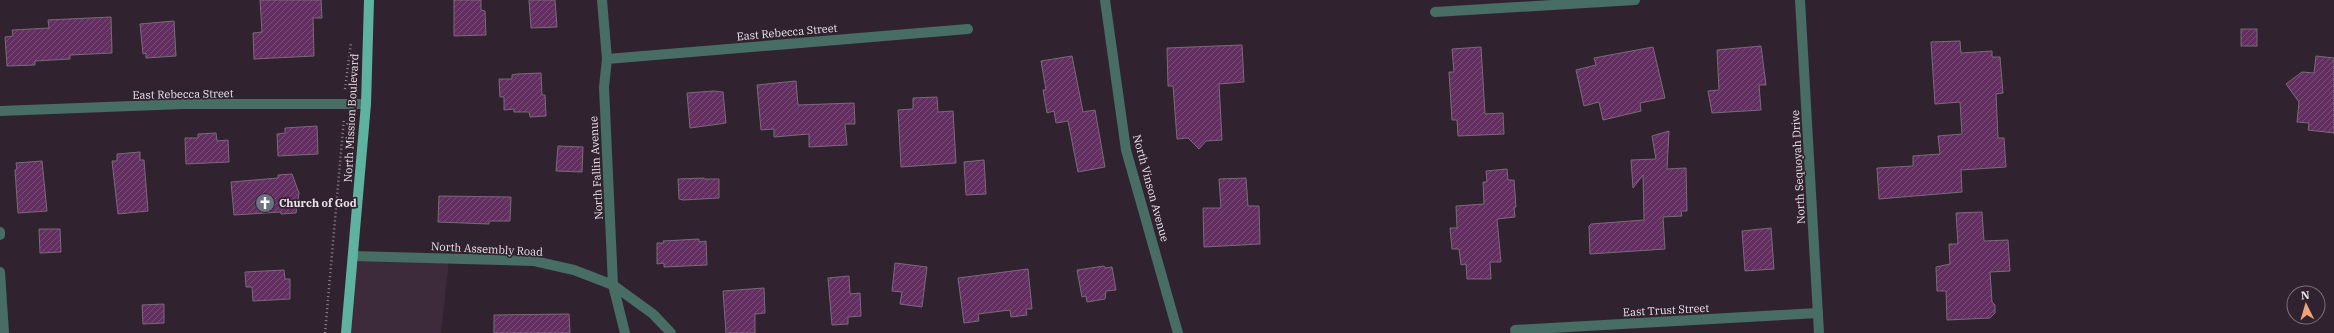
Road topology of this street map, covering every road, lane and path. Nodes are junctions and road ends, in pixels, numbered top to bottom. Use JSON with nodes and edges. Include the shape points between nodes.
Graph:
{"nodes":[{"id":1,"x":368,"y":0,"type":"edge"},
{"id":2,"x":602,"y":0,"type":"edge"},
{"id":3,"x":1105,"y":0,"type":"edge"},
{"id":4,"x":1635,"y":0,"type":"edge"},
{"id":5,"x":1800,"y":0,"type":"edge"},
{"id":6,"x":1435,"y":12,"type":"dead end"},
{"id":7,"x":968,"y":29,"type":"dead end"},
{"id":8,"x":351,"y":38,"type":"dead end"},
{"id":9,"x":607,"y":60,"type":"junction"},
{"id":10,"x":366,"y":104,"type":"junction"},
{"id":11,"x":345,"y":105,"type":"junction"},
{"id":12,"x":0,"y":112,"type":"edge"},
{"id":13,"x":353,"y":256,"type":"junction"},
{"id":14,"x":0,"y":272,"type":"edge"},
{"id":15,"x":613,"y":284,"type":"junction"},
{"id":16,"x":1818,"y":313,"type":"junction"},
{"id":17,"x":1514,"y":330,"type":"dead end"},
{"id":18,"x":4,"y":333,"type":"edge"},
{"id":19,"x":325,"y":333,"type":"edge"},
{"id":20,"x":346,"y":333,"type":"edge"},
{"id":21,"x":625,"y":333,"type":"edge"},
{"id":22,"x":671,"y":333,"type":"edge"},
{"id":23,"x":1178,"y":333,"type":"edge"},
{"id":24,"x":1819,"y":333,"type":"edge"}],
"edges":[{"from":1,"to":10,"type":"main road","name":"North Mission Boulevard"},
{"from":2,"to":9,"type":"street","name":"North Fallin Avenue"},
{"from":3,"to":23,"type":"street","name":"North Vinson Avenue","via":[[1126,150]]},
{"from":4,"to":6,"type":"street"},
{"from":5,"to":16,"type":"street","name":"North Sequoyah Drive"},
{"from":7,"to":9,"type":"street","name":"East Rebecca Street"},
{"from":8,"to":11,"type":"path"},
{"from":9,"to":15,"type":"street","name":"North Fallin Avenue","via":[[604,87]]},
{"from":10,"to":11,"type":"street","name":"East Rebecca Street"},
{"from":10,"to":13,"type":"main road","name":"North Mission Boulevard"},
{"from":11,"to":12,"type":"street","name":"East Rebecca Street","via":[[184,104]]},
{"from":11,"to":19,"type":"path"},
{"from":13,"to":15,"type":"street","name":"North Assembly Road","via":[[534,261],[574,270]]},
{"from":13,"to":20,"type":"main road","name":"North Mission Boulevard"},
{"from":14,"to":18,"type":"street"},
{"from":15,"to":21,"type":"street","name":"North Fallin Avenue"},
{"from":15,"to":22,"type":"street","name":"North Assembly Road","via":[[652,314]]},
{"from":16,"to":17,"type":"street","name":"East Trust Street"},
{"from":16,"to":24,"type":"street","name":"North Sequoyah Drive"}]}
